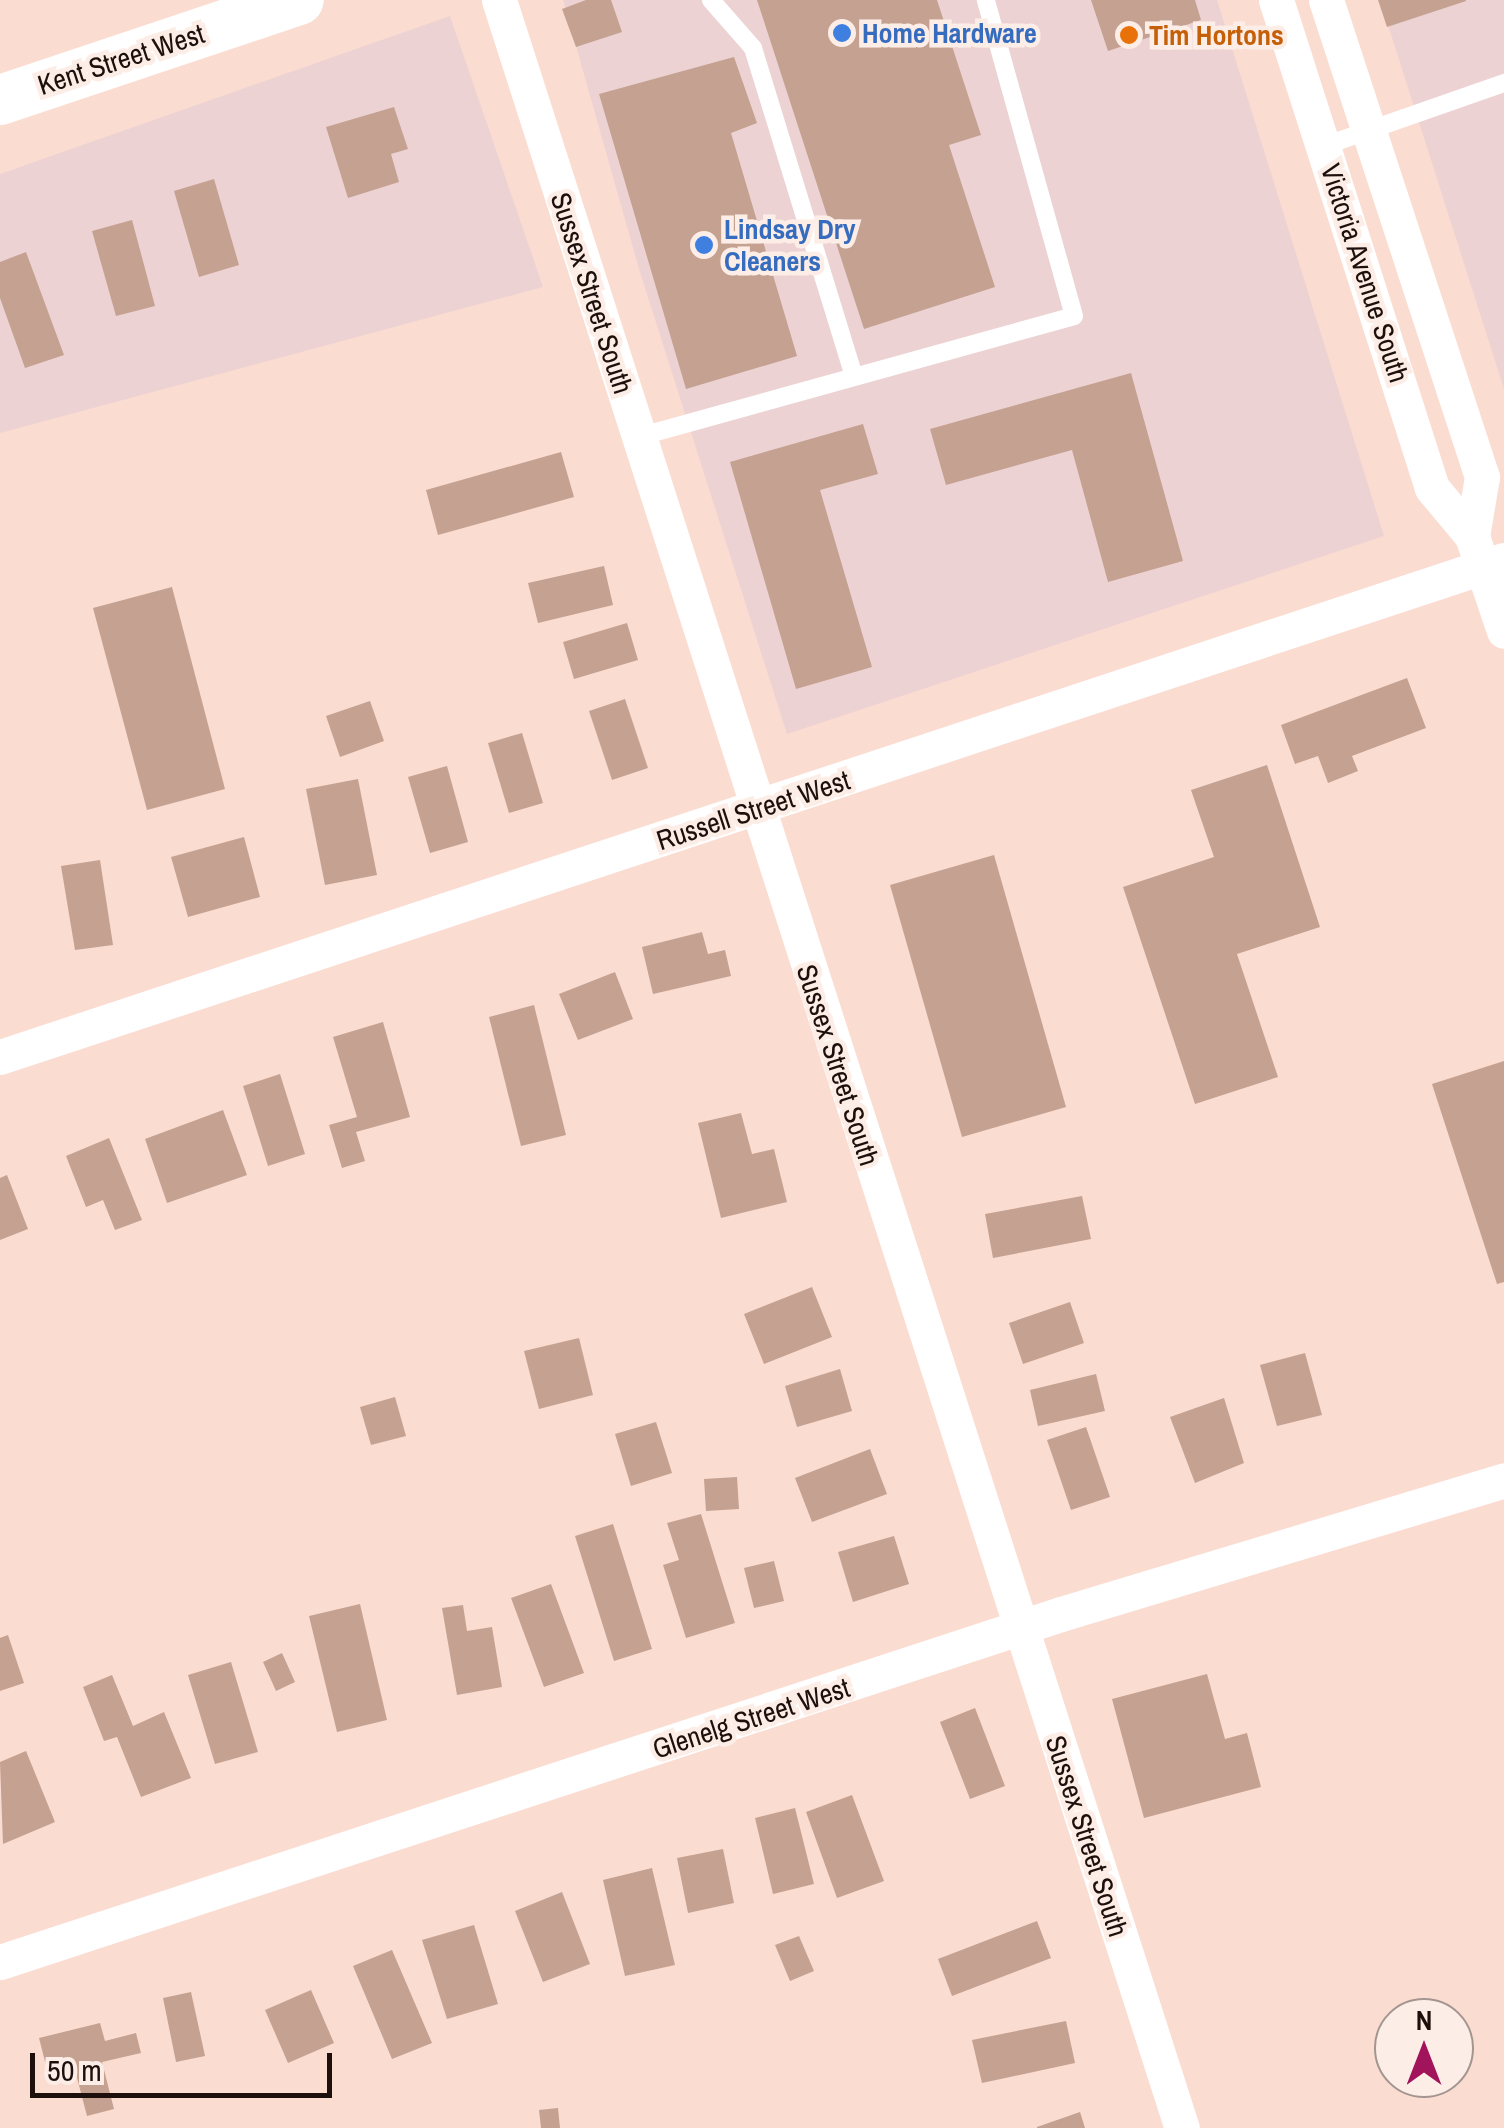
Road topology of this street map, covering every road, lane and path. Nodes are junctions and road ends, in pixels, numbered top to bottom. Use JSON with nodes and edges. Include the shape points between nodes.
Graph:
{"nodes":[{"id":1,"x":298,"y":0,"type":"edge"},
{"id":2,"x":500,"y":0,"type":"edge"},
{"id":3,"x":711,"y":0,"type":"edge"},
{"id":4,"x":986,"y":0,"type":"edge"},
{"id":5,"x":1276,"y":0,"type":"edge"},
{"id":6,"x":1326,"y":0,"type":"edge"},
{"id":7,"x":1504,"y":82,"type":"edge"},
{"id":8,"x":0,"y":100,"type":"edge"},
{"id":9,"x":1370,"y":128,"type":"junction"},
{"id":10,"x":1324,"y":146,"type":"junction"},
{"id":11,"x":854,"y":376,"type":"junction"},
{"id":12,"x":638,"y":437,"type":"junction"},
{"id":13,"x":1487,"y":554,"type":"edge"},
{"id":14,"x":1504,"y":631,"type":"edge"},
{"id":15,"x":756,"y":810,"type":"junction"},
{"id":16,"x":0,"y":1057,"type":"edge"},
{"id":17,"x":1504,"y":1480,"type":"edge"},
{"id":18,"x":1020,"y":1627,"type":"junction"},
{"id":19,"x":0,"y":1962,"type":"edge"},
{"id":20,"x":1182,"y":2128,"type":"edge"}],
"edges":[{"from":1,"to":8,"type":"main road","name":"Kent Street West"},
{"from":2,"to":12,"type":"street","name":"Sussex Street South"},
{"from":3,"to":11,"type":"lane","via":[[753,48]]},
{"from":4,"to":11,"type":"lane","via":[[1074,316]]},
{"from":5,"to":10,"type":"street","name":"Victoria Avenue South"},
{"from":6,"to":9,"type":"street","name":"Victoria Avenue South"},
{"from":7,"to":9,"type":"lane"},
{"from":9,"to":10,"type":"lane"},
{"from":9,"to":13,"type":"street","name":"Victoria Avenue South","via":[[1482,477]]},
{"from":10,"to":13,"type":"street","name":"Victoria Avenue South","via":[[1432,488]]},
{"from":11,"to":12,"type":"lane"},
{"from":12,"to":15,"type":"street","name":"Sussex Street South"},
{"from":13,"to":14,"type":"street","name":"Victoria Avenue South"},
{"from":13,"to":15,"type":"street","name":"Russell Street West"},
{"from":15,"to":16,"type":"street","name":"Russell Street West"},
{"from":15,"to":18,"type":"street","name":"Sussex Street South"},
{"from":17,"to":18,"type":"street","name":"Glenelg Street West"},
{"from":18,"to":19,"type":"street","name":"Glenelg Street West"},
{"from":18,"to":20,"type":"street","name":"Sussex Street South"}]}
